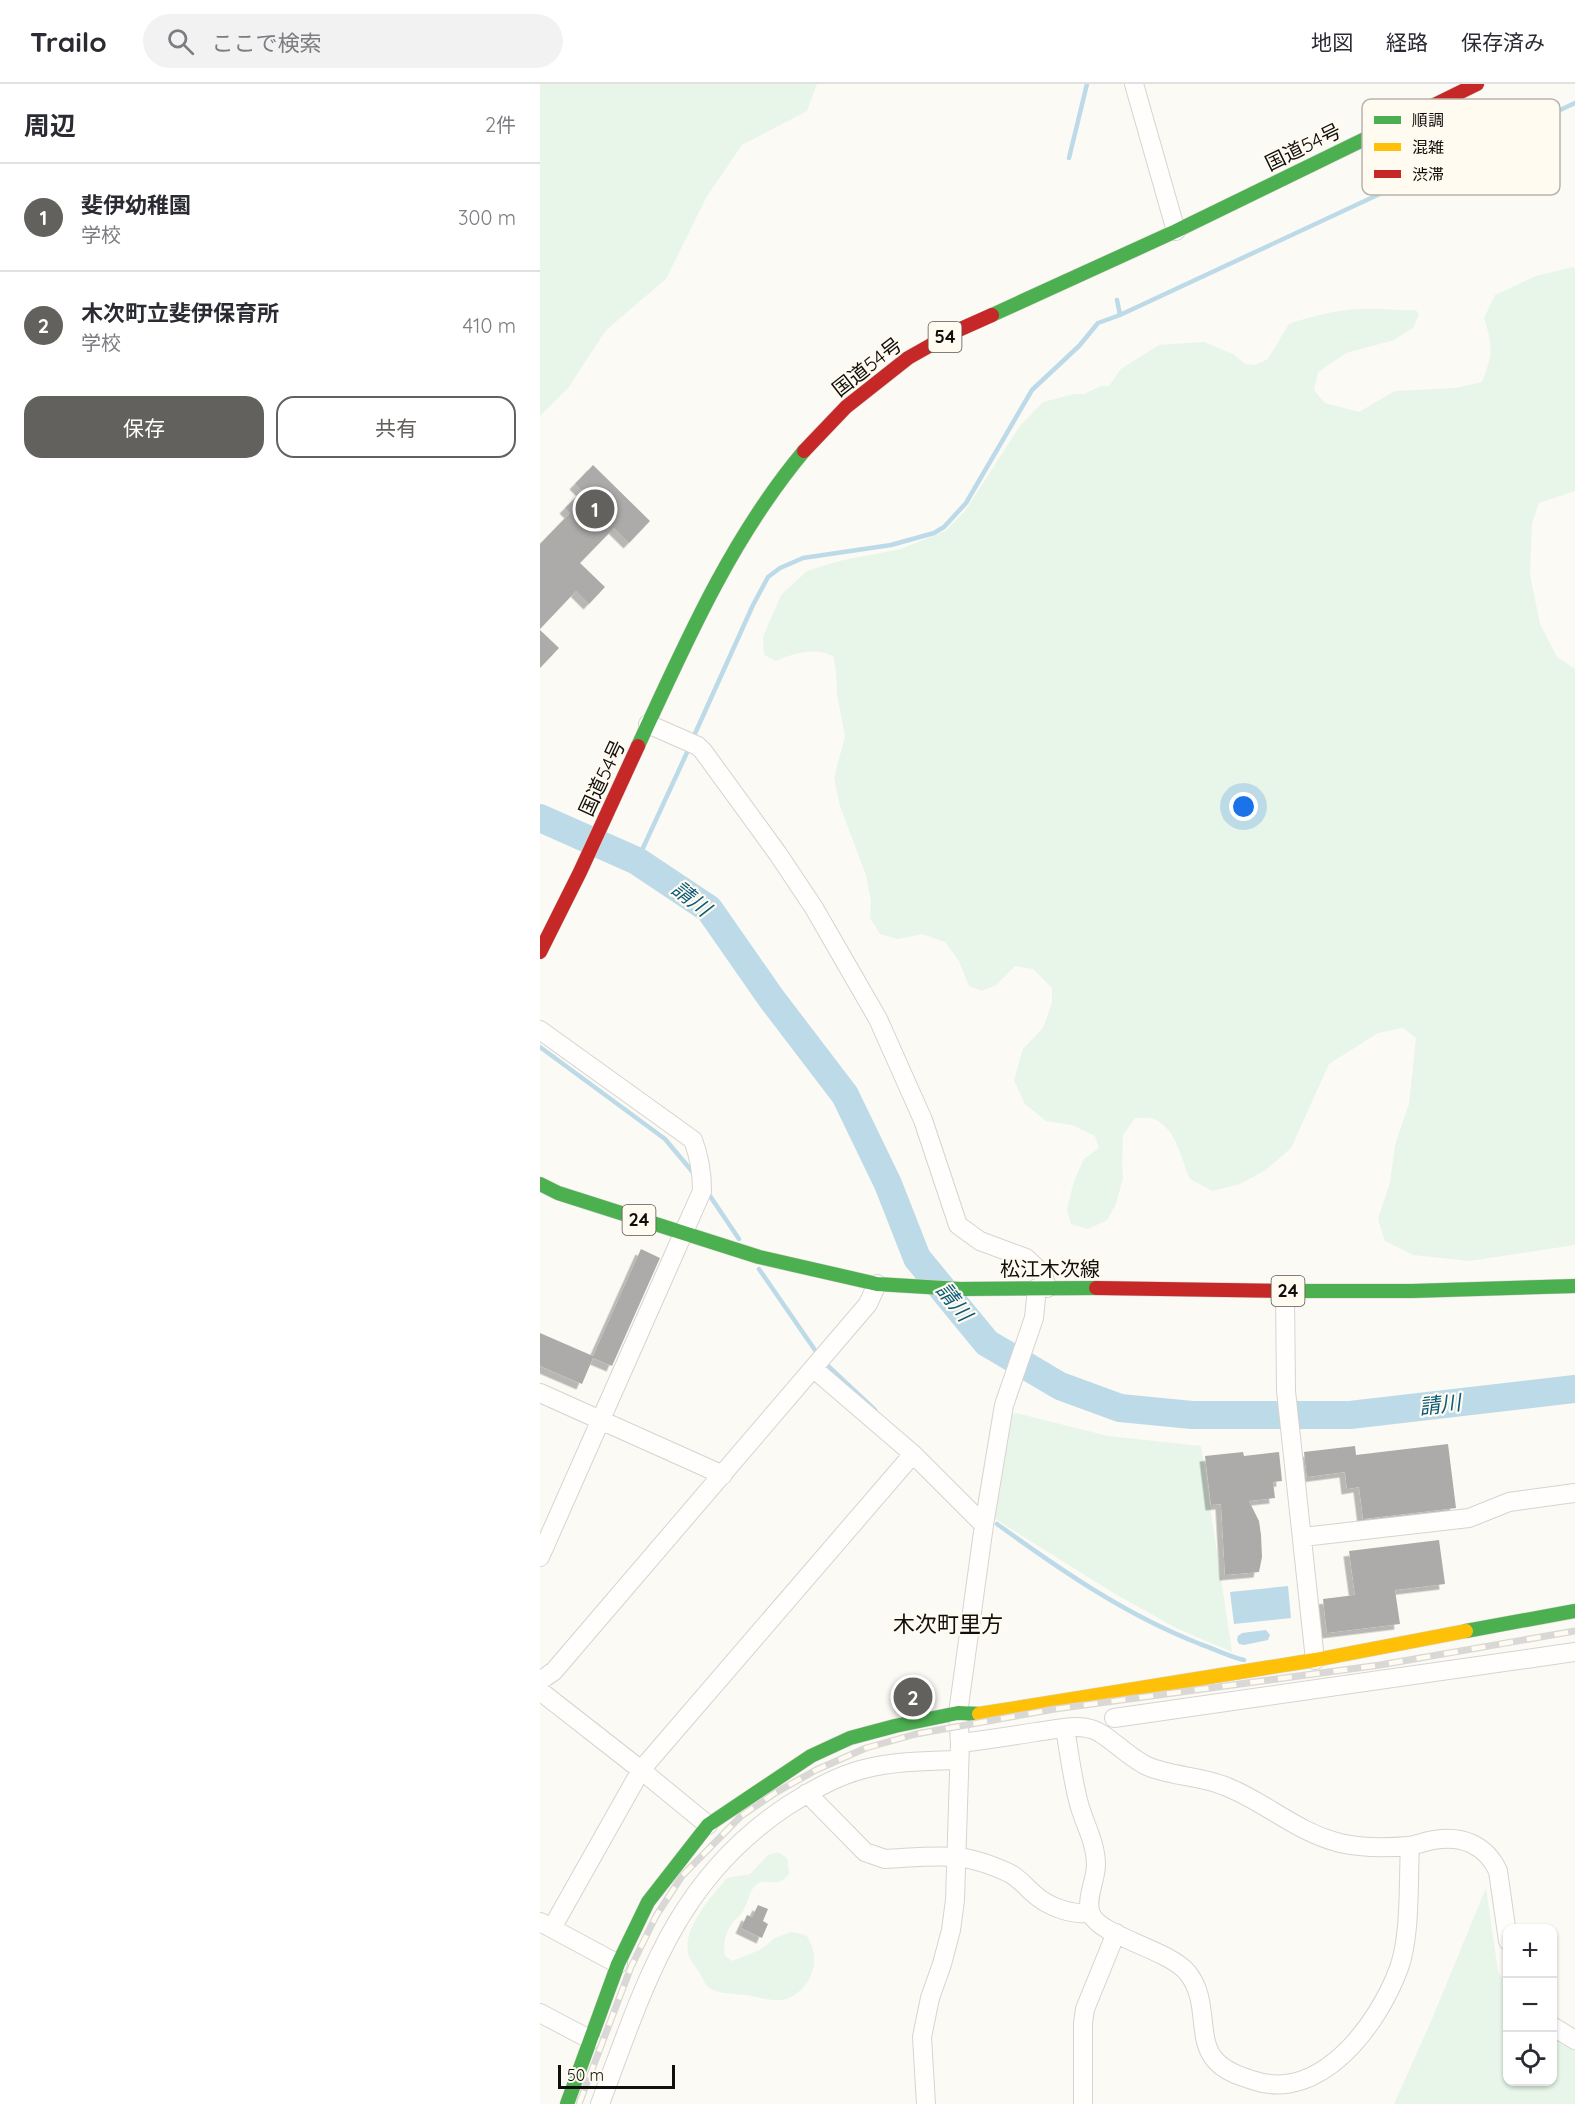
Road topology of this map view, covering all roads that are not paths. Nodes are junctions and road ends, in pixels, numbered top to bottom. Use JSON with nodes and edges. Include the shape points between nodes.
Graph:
{"nodes":[{"id":1,"x":1134,"y":84,"type":"edge"},
{"id":2,"x":1477,"y":84,"type":"edge"},
{"id":3,"x":1446,"y":99,"type":"edge"},
{"id":4,"x":1362,"y":140,"type":"edge"},
{"id":5,"x":1176,"y":231,"type":"junction"},
{"id":6,"x":648,"y":724,"type":"junction"},
{"id":7,"x":540,"y":952,"type":"edge"},
{"id":8,"x":540,"y":1029,"type":"edge"},
{"id":9,"x":540,"y":1184,"type":"edge"},
{"id":10,"x":683,"y":1234,"type":"junction"},
{"id":11,"x":877,"y":1284,"type":"junction"},
{"id":12,"x":1575,"y":1286,"type":"edge"},
{"id":13,"x":1042,"y":1288,"type":"junction"},
{"id":14,"x":1284,"y":1291,"type":"junction"},
{"id":15,"x":814,"y":1369,"type":"junction"},
{"id":16,"x":540,"y":1393,"type":"edge"},
{"id":17,"x":601,"y":1421,"type":"junction"},
{"id":18,"x":913,"y":1454,"type":"junction"},
{"id":19,"x":723,"y":1475,"type":"junction"},
{"id":20,"x":1575,"y":1492,"type":"edge"},
{"id":21,"x":984,"y":1525,"type":"junction"},
{"id":22,"x":1303,"y":1537,"type":"junction"},
{"id":23,"x":540,"y":1557,"type":"edge"},
{"id":24,"x":1575,"y":1611,"type":"edge"},
{"id":25,"x":1575,"y":1652,"type":"edge"},
{"id":26,"x":1315,"y":1653,"type":"junction"},
{"id":27,"x":540,"y":1681,"type":"edge"},
{"id":28,"x":540,"y":1691,"type":"edge"},
{"id":29,"x":958,"y":1713,"type":"junction"},
{"id":30,"x":1114,"y":1718,"type":"dead end"},
{"id":31,"x":1065,"y":1728,"type":"junction"},
{"id":32,"x":959,"y":1751,"type":"junction"},
{"id":33,"x":641,"y":1770,"type":"junction"},
{"id":34,"x":807,"y":1793,"type":"junction"},
{"id":35,"x":708,"y":1825,"type":"junction"},
{"id":36,"x":1410,"y":1846,"type":"junction"},
{"id":37,"x":956,"y":1857,"type":"junction"},
{"id":38,"x":1090,"y":1913,"type":"junction"},
{"id":39,"x":1506,"y":1924,"type":"edge"},
{"id":40,"x":546,"y":1925,"type":"edge"},
{"id":41,"x":1116,"y":1933,"type":"junction"},
{"id":42,"x":618,"y":1964,"type":"junction"},
{"id":43,"x":540,"y":2013,"type":"edge"},
{"id":44,"x":1557,"y":2029,"type":"edge"},
{"id":45,"x":591,"y":2040,"type":"junction"},
{"id":46,"x":1575,"y":2040,"type":"edge"},
{"id":47,"x":567,"y":2104,"type":"edge"},
{"id":48,"x":600,"y":2104,"type":"edge"},
{"id":49,"x":926,"y":2104,"type":"edge"},
{"id":50,"x":1083,"y":2104,"type":"edge"}],
"edges":[{"from":1,"to":5,"type":"street"},
{"from":2,"to":3,"type":"main road","name":"国道54号","number":"54"},
{"from":4,"to":5,"type":"main road","name":"国道54号","number":"54"},
{"from":5,"to":6,"type":"main road","name":"国道54号","number":"54","via":[[954,332],[908,358],[846,407],[785,474],[749,525]]},
{"from":6,"to":7,"type":"main road","name":"国道54号","number":"54"},
{"from":6,"to":13,"type":"street","via":[[690,743],[784,863],[814,908],[878,1019],[922,1120],[958,1225],[980,1241],[1026,1258],[1043,1274]]},
{"from":8,"to":10,"type":"street","via":[[693,1140],[700,1156],[702,1191]]},
{"from":9,"to":10,"type":"main road","name":"松江木次線","number":"24"},
{"from":10,"to":11,"type":"main road","name":"松江木次線","number":"24","via":[[759,1257]]},
{"from":10,"to":17,"type":"street"},
{"from":11,"to":13,"type":"main road","name":"松江木次線","number":"24"},
{"from":11,"to":15,"type":"street","via":[[868,1305]]},
{"from":12,"to":14,"type":"main road","name":"松江木次線","number":"24"},
{"from":13,"to":14,"type":"main road","name":"松江木次線","number":"24"},
{"from":13,"to":21,"type":"street","via":[[1007,1392]]},
{"from":14,"to":22,"type":"street","via":[[1286,1391]]},
{"from":15,"to":18,"type":"street"},
{"from":15,"to":19,"type":"street"},
{"from":16,"to":17,"type":"street"},
{"from":17,"to":19,"type":"street"},
{"from":17,"to":23,"type":"street"},
{"from":18,"to":21,"type":"street"},
{"from":18,"to":33,"type":"street"},
{"from":19,"to":27,"type":"street","via":[[554,1671]]},
{"from":20,"to":22,"type":"street","via":[[1509,1502],[1469,1518]]},
{"from":21,"to":29,"type":"street"},
{"from":22,"to":26,"type":"street"},
{"from":24,"to":26,"type":"main road"},
{"from":25,"to":30,"type":"street"},
{"from":26,"to":29,"type":"main road","via":[[980,1714]]},
{"from":28,"to":33,"type":"street"},
{"from":29,"to":32,"type":"street"},
{"from":29,"to":35,"type":"main road","via":[[849,1738],[811,1756]]},
{"from":31,"to":32,"type":"street"},
{"from":31,"to":36,"type":"street","via":[[1096,1731],[1130,1758],[1150,1768],[1222,1785],[1320,1837],[1365,1847]]},
{"from":31,"to":38,"type":"street","via":[[1078,1802],[1094,1847],[1096,1871]]},
{"from":32,"to":34,"type":"street","via":[[864,1769]]},
{"from":32,"to":37,"type":"street"},
{"from":33,"to":35,"type":"street"},
{"from":33,"to":40,"type":"street"},
{"from":34,"to":37,"type":"street","via":[[865,1852],[876,1857]]},
{"from":34,"to":48,"type":"street","via":[[728,1853],[696,1891],[659,1954]]},
{"from":35,"to":42,"type":"main road","via":[[648,1902]]},
{"from":36,"to":39,"type":"street","via":[[1455,1839],[1467,1840],[1484,1851],[1498,1871]]},
{"from":36,"to":41,"type":"street","via":[[1406,1933],[1399,1968],[1351,2048],[1297,2083],[1275,2085],[1255,2081],[1216,2061],[1206,2041],[1200,1997],[1187,1973],[1165,1956]]},
{"from":37,"to":38,"type":"street","via":[[1010,1873],[1049,1904]]},
{"from":37,"to":49,"type":"street","via":[[951,1930],[922,2037]]},
{"from":38,"to":41,"type":"street","via":[[1098,1923]]},
{"from":40,"to":42,"type":"street"},
{"from":41,"to":50,"type":"street","via":[[1085,2009]]},
{"from":42,"to":45,"type":"main road"},
{"from":43,"to":45,"type":"street"},
{"from":44,"to":46,"type":"street"},
{"from":45,"to":47,"type":"main road"}]}
